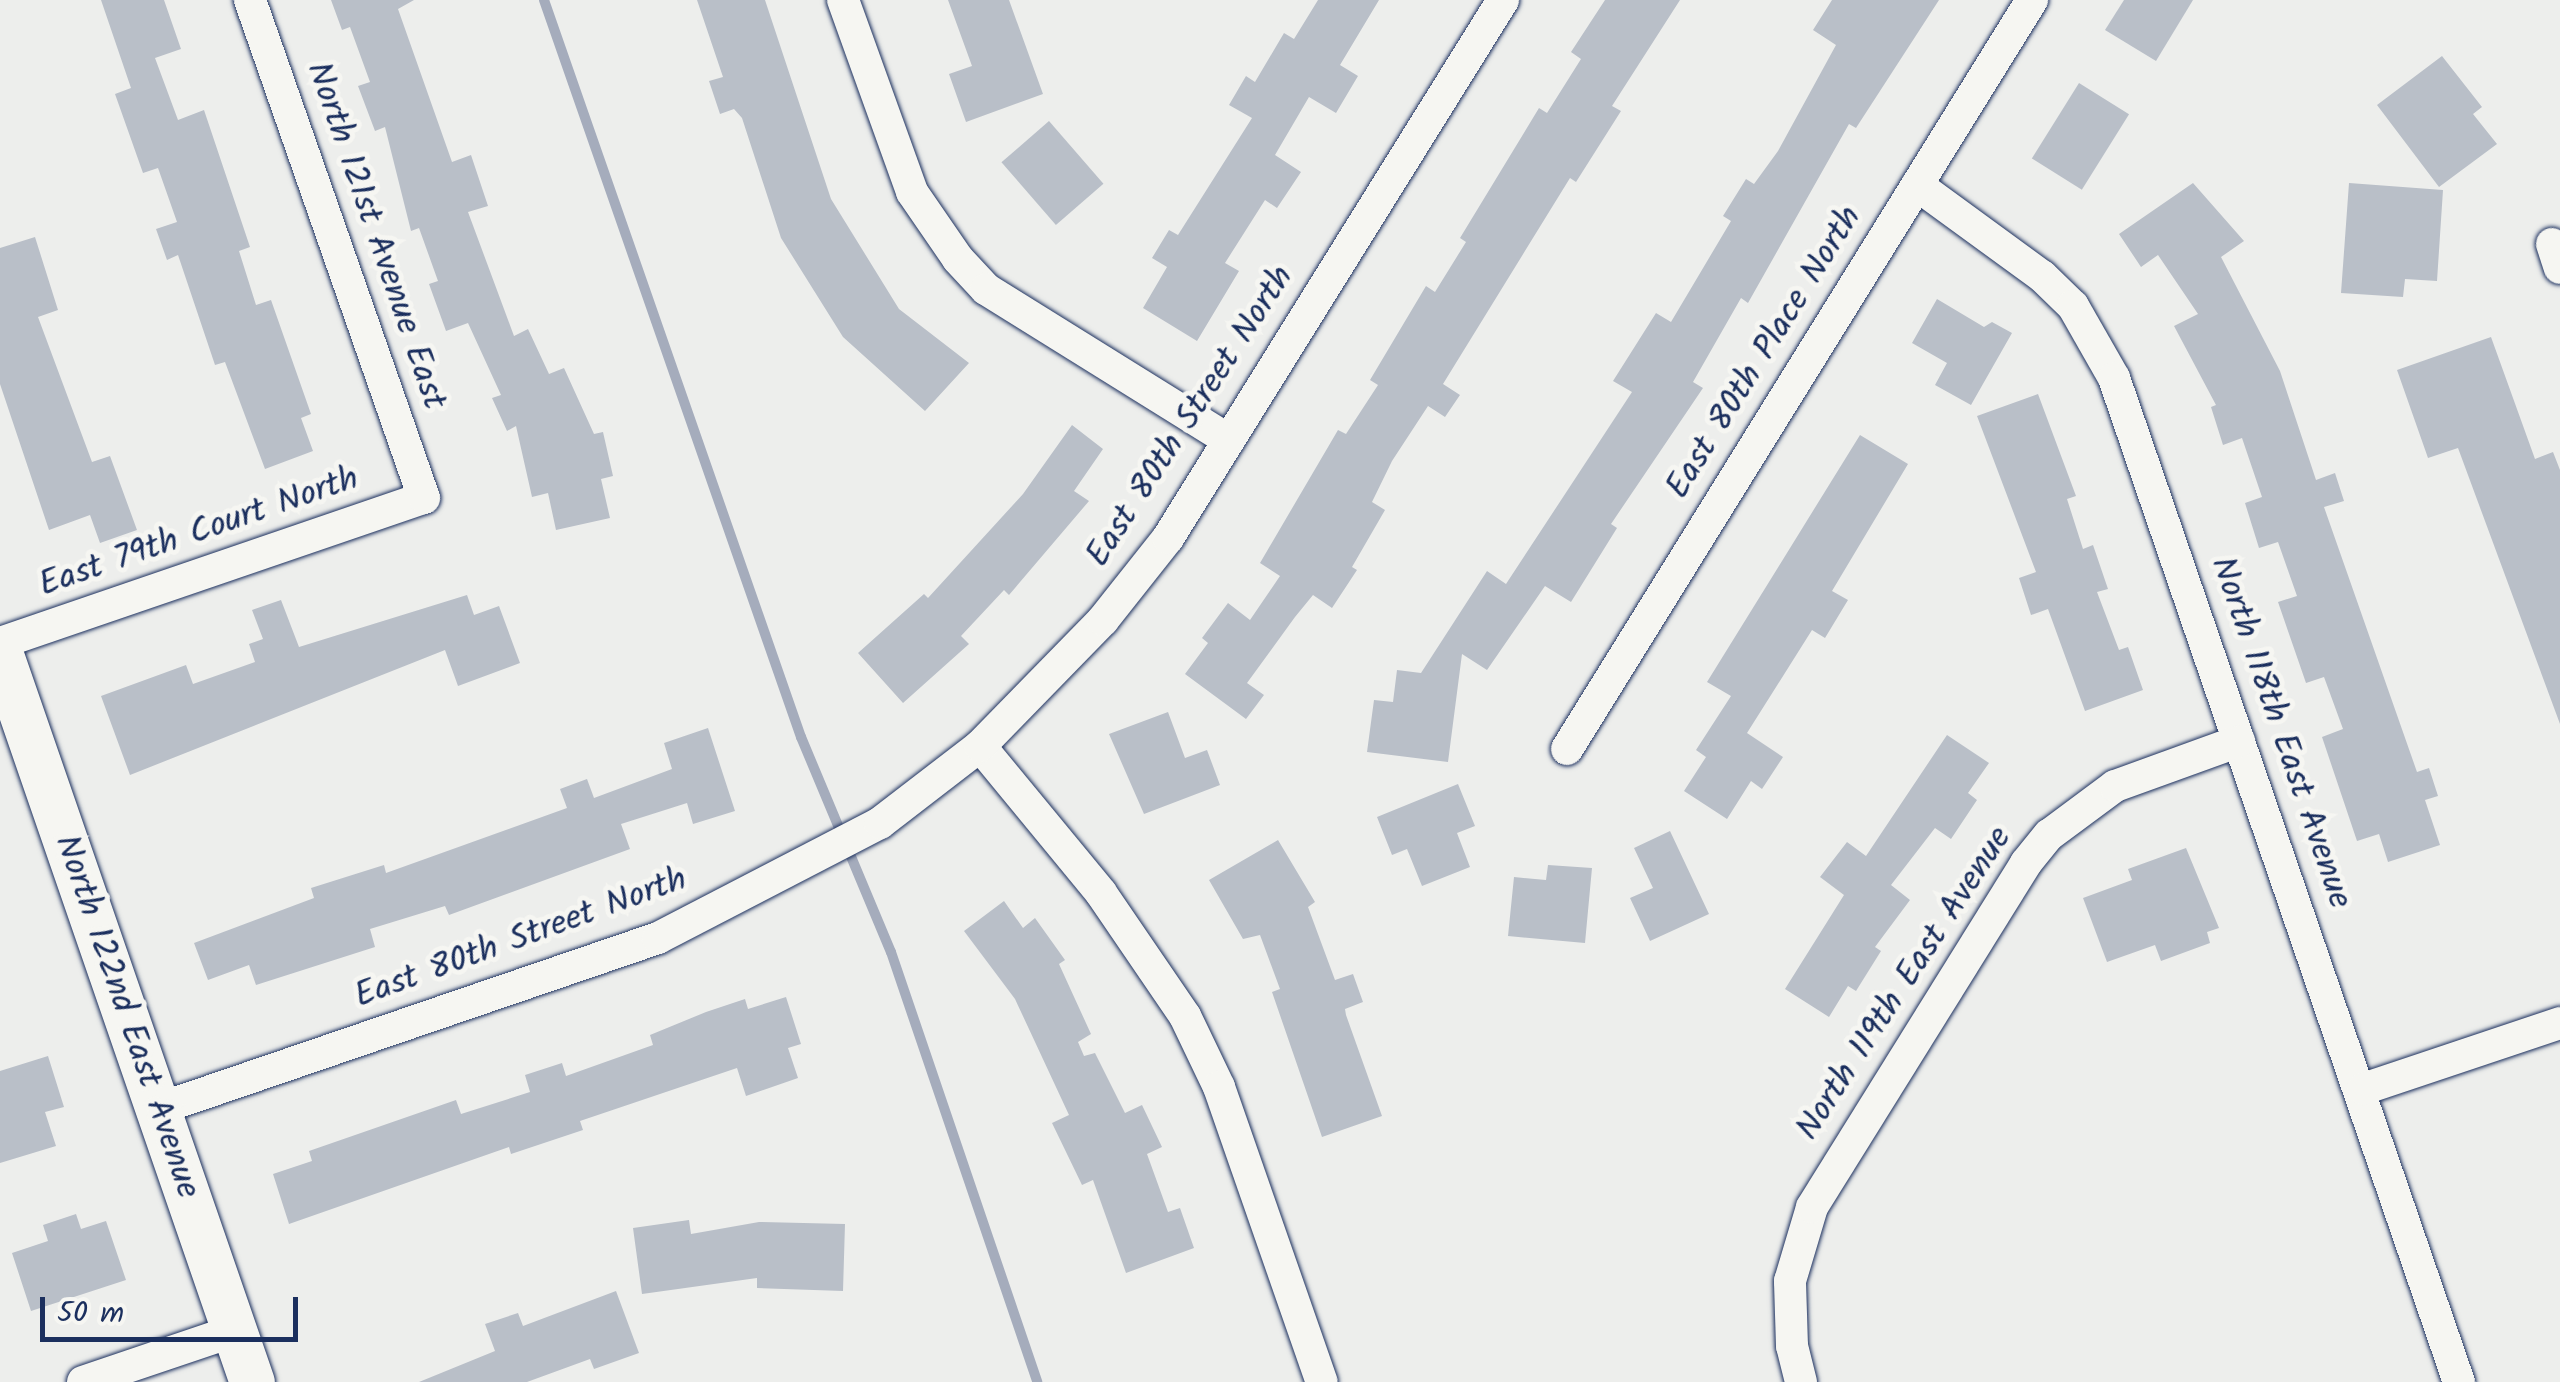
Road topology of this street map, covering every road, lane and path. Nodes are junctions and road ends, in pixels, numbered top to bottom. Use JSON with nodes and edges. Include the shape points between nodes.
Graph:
{"nodes":[{"id":1,"x":250,"y":0,"type":"edge"},
{"id":2,"x":844,"y":0,"type":"edge"},
{"id":3,"x":1503,"y":0,"type":"edge"},
{"id":4,"x":2032,"y":0,"type":"edge"},
{"id":5,"x":1917,"y":185,"type":"junction"},
{"id":6,"x":1229,"y":440,"type":"junction"},
{"id":7,"x":424,"y":498,"type":"joint"},
{"id":8,"x":0,"y":643,"type":"edge"},
{"id":9,"x":0,"y":652,"type":"edge"},
{"id":10,"x":2239,"y":740,"type":"junction"},
{"id":11,"x":980,"y":746,"type":"junction"},
{"id":12,"x":1568,"y":749,"type":"dead end"},
{"id":13,"x":2560,"y":1023,"type":"edge"},
{"id":14,"x":2363,"y":1089,"type":"junction"},
{"id":15,"x":158,"y":1109,"type":"junction"},
{"id":16,"x":234,"y":1331,"type":"junction"},
{"id":17,"x":83,"y":1382,"type":"edge"},
{"id":18,"x":252,"y":1382,"type":"edge"},
{"id":19,"x":1322,"y":1382,"type":"edge"},
{"id":20,"x":1800,"y":1382,"type":"edge"},
{"id":21,"x":2459,"y":1382,"type":"edge"}],
"edges":[{"from":1,"to":7,"type":"street","name":"North 121st Avenue East"},
{"from":2,"to":6,"type":"street","via":[[912,192],[958,259],[986,289]]},
{"from":3,"to":6,"type":"street","name":"East 80th Street North"},
{"from":4,"to":5,"type":"street","name":"East 80th Place North"},
{"from":5,"to":10,"type":"street","name":"North 118th East Avenue","via":[[2042,276],[2095,341],[2130,420]]},
{"from":5,"to":12,"type":"street","name":"East 80th Place North"},
{"from":6,"to":11,"type":"street","name":"East 80th Street North","via":[[1168,538],[1103,620]]},
{"from":7,"to":8,"type":"street","name":"East 79th Court North"},
{"from":9,"to":15,"type":"street","name":"North 122nd East Avenue"},
{"from":10,"to":14,"type":"street","name":"North 118th East Avenue"},
{"from":10,"to":20,"type":"street","name":"North 119th East Avenue","via":[[2115,786],[2049,835],[2026,863],[1812,1207],[1790,1282]]},
{"from":11,"to":15,"type":"street","name":"East 80th Street North","via":[[880,823],[658,938]]},
{"from":11,"to":19,"type":"street","via":[[1101,893],[1186,1016],[1219,1088]]},
{"from":13,"to":14,"type":"street"},
{"from":14,"to":21,"type":"street","name":"North 118th East Avenue"},
{"from":15,"to":16,"type":"street","name":"North 122nd East Avenue"},
{"from":16,"to":17,"type":"street"},
{"from":16,"to":18,"type":"street","name":"North 122nd East Avenue"}]}
